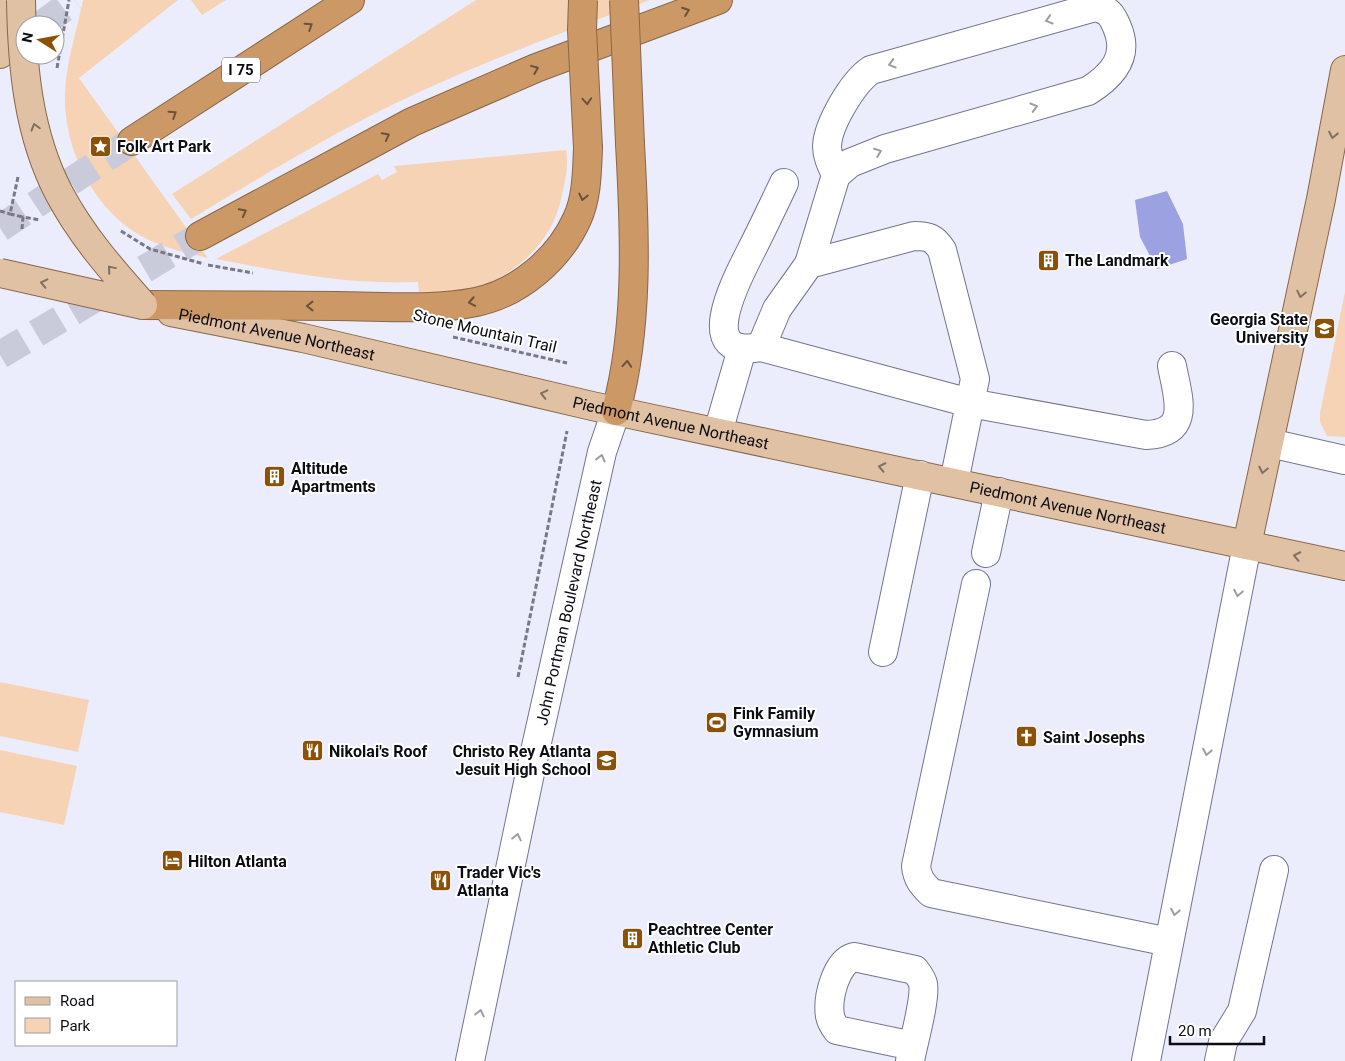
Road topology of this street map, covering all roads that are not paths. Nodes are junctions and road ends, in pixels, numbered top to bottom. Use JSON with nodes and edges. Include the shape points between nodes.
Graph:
{"nodes":[{"id":1,"x":11,"y":0,"type":"edge"},
{"id":2,"x":20,"y":0,"type":"edge"},
{"id":3,"x":350,"y":0,"type":"edge"},
{"id":4,"x":583,"y":0,"type":"edge"},
{"id":5,"x":624,"y":0,"type":"edge"},
{"id":6,"x":718,"y":0,"type":"edge"},
{"id":7,"x":0,"y":54,"type":"edge"},
{"id":8,"x":1345,"y":70,"type":"edge"},
{"id":9,"x":132,"y":141,"type":"tunnel mouth"},
{"id":10,"x":836,"y":175,"type":"junction"},
{"id":11,"x":784,"y":183,"type":"dead end"},
{"id":12,"x":200,"y":236,"type":"tunnel mouth"},
{"id":13,"x":809,"y":264,"type":"junction"},
{"id":14,"x":0,"y":273,"type":"edge"},
{"id":15,"x":143,"y":305,"type":"junction"},
{"id":16,"x":751,"y":348,"type":"junction"},
{"id":17,"x":1172,"y":366,"type":"dead end"},
{"id":18,"x":970,"y":403,"type":"junction"},
{"id":19,"x":616,"y":411,"type":"junction"},
{"id":20,"x":718,"y":432,"type":"junction"},
{"id":21,"x":1269,"y":443,"type":"junction"},
{"id":22,"x":1345,"y":460,"type":"edge"},
{"id":23,"x":920,"y":475,"type":"junction"},
{"id":24,"x":954,"y":482,"type":"junction"},
{"id":25,"x":999,"y":492,"type":"junction"},
{"id":26,"x":1247,"y":545,"type":"junction"},
{"id":27,"x":986,"y":553,"type":"dead end"},
{"id":28,"x":1345,"y":566,"type":"edge"},
{"id":29,"x":976,"y":584,"type":"dead end"},
{"id":30,"x":883,"y":652,"type":"dead end"},
{"id":31,"x":1274,"y":870,"type":"dead end"},
{"id":32,"x":1169,"y":942,"type":"junction"},
{"id":33,"x":470,"y":1061,"type":"edge"},
{"id":34,"x":1146,"y":1061,"type":"edge"},
{"id":35,"x":1218,"y":1061,"type":"edge"}],
"edges":[{"from":1,"to":7,"type":"main road"},
{"from":15,"to":2,"type":"main road","one_way":true,"bridge":true,"via":[[86,237],[55,184],[34,124],[22,57]]},
{"from":9,"to":3,"type":"highway","number":"I 75","one_way":true},
{"from":4,"to":15,"type":"highway","one_way":true,"bridge":true,"via":[[588,148],[585,192],[578,218],[558,252],[536,272],[510,290],[476,302],[415,306]]},
{"from":19,"to":5,"type":"highway","one_way":true,"bridge":true,"via":[[626,374],[632,289],[633,189]]},
{"from":12,"to":6,"type":"highway","one_way":true,"via":[[412,122],[536,68]]},
{"from":8,"to":21,"type":"main road","one_way":true},
{"from":10,"to":10,"type":"street","one_way":true,"via":[[850,163],[885,149],[1088,92],[1117,66],[1123,46],[1112,15],[1096,7],[871,70],[853,86],[832,129],[827,145],[828,158]]},
{"from":10,"to":13,"type":"street"},
{"from":11,"to":16,"type":"street","via":[[732,290],[725,314],[724,330],[728,341],[736,348]]},
{"from":13,"to":16,"type":"street"},
{"from":13,"to":18,"type":"street","via":[[914,236],[935,239],[942,250],[975,379]]},
{"from":15,"to":14,"type":"main road","name":"Piedmont Avenue Northeast","one_way":true,"bridge":true},
{"from":19,"to":15,"type":"main road","name":"Piedmont Avenue Northeast","one_way":true,"via":[[303,338]]},
{"from":16,"to":18,"type":"street"},
{"from":16,"to":20,"type":"street"},
{"from":17,"to":18,"type":"street","via":[[1181,410],[1175,424],[1160,434],[1146,435]]},
{"from":18,"to":24,"type":"street"},
{"from":19,"to":20,"type":"main road","name":"Piedmont Avenue Northeast"},
{"from":33,"to":19,"type":"street","name":"John Portman Boulevard Northeast","one_way":true,"via":[[593,491]]},
{"from":23,"to":20,"type":"main road","name":"Piedmont Avenue Northeast","one_way":true},
{"from":21,"to":22,"type":"street"},
{"from":21,"to":26,"type":"main road","one_way":true},
{"from":23,"to":24,"type":"main road","name":"Piedmont Avenue Northeast"},
{"from":23,"to":30,"type":"street"},
{"from":24,"to":25,"type":"main road","name":"Piedmont Avenue Northeast"},
{"from":25,"to":26,"type":"main road","name":"Piedmont Avenue Northeast"},
{"from":25,"to":27,"type":"street"},
{"from":28,"to":26,"type":"main road","name":"Piedmont Avenue Northeast","one_way":true},
{"from":26,"to":32,"type":"street","one_way":true},
{"from":29,"to":32,"type":"street","via":[[916,866],[922,884],[931,893]]},
{"from":31,"to":35,"type":"street","via":[[1242,1011],[1223,1042]]},
{"from":32,"to":34,"type":"street"}]}
